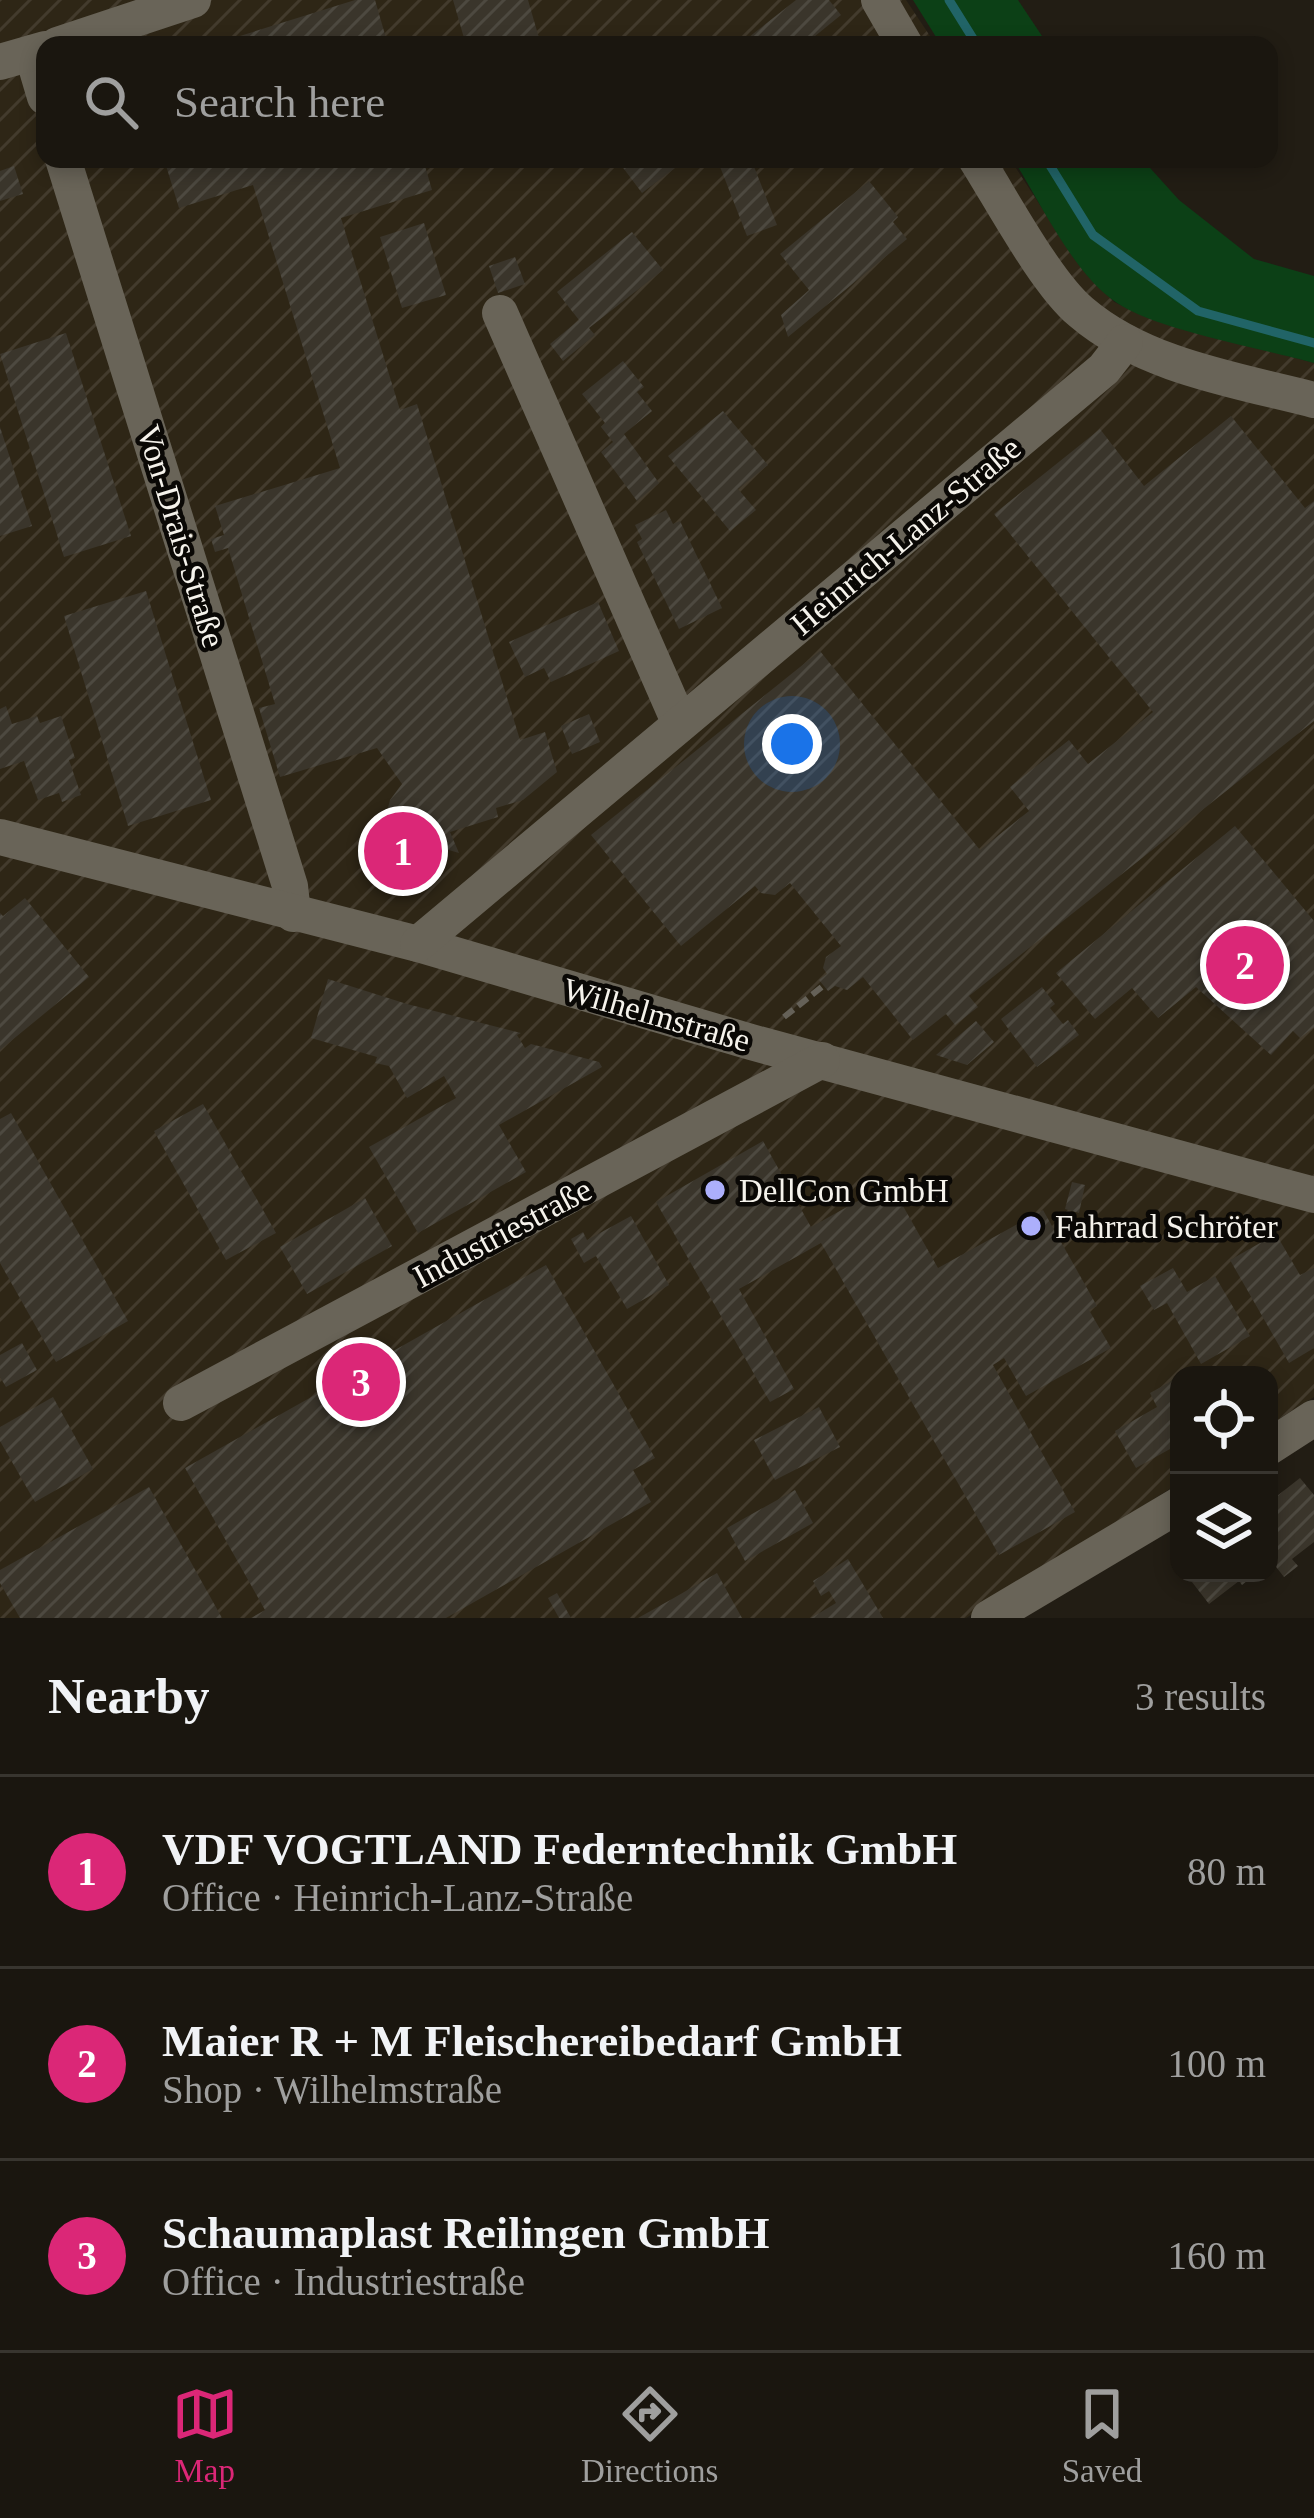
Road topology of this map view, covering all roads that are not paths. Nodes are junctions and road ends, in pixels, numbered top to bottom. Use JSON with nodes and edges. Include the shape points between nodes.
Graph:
{"nodes":[{"id":1,"x":194,"y":0,"type":"edge"},
{"id":2,"x":879,"y":0,"type":"edge"},
{"id":3,"x":83,"y":36,"type":"edge"},
{"id":4,"x":900,"y":36,"type":"edge"},
{"id":5,"x":66,"y":168,"type":"edge"},
{"id":6,"x":982,"y":168,"type":"edge"},
{"id":7,"x":500,"y":313,"type":"dead end"},
{"id":8,"x":1125,"y":342,"type":"junction"},
{"id":9,"x":1314,"y":400,"type":"edge"},
{"id":10,"x":680,"y":724,"type":"junction"},
{"id":11,"x":0,"y":837,"type":"edge"},
{"id":12,"x":293,"y":914,"type":"junction"},
{"id":13,"x":418,"y":944,"type":"junction"},
{"id":14,"x":822,"y":1060,"type":"junction"},
{"id":15,"x":1314,"y":1195,"type":"edge"},
{"id":16,"x":181,"y":1403,"type":"dead end"},
{"id":17,"x":1314,"y":1418,"type":"edge"},
{"id":18,"x":1278,"y":1441,"type":"edge"},
{"id":19,"x":1170,"y":1510,"type":"edge"},
{"id":20,"x":989,"y":1618,"type":"edge"}],
"edges":[{"from":1,"to":3,"type":"street"},
{"from":2,"to":4,"type":"street"},
{"from":5,"to":12,"type":"street","name":"Von-Drais-Straße"},
{"from":6,"to":8,"type":"street","via":[[1078,311]]},
{"from":7,"to":10,"type":"street"},
{"from":8,"to":9,"type":"street"},
{"from":8,"to":10,"type":"street","name":"Heinrich-Lanz-Straße","via":[[1104,369]]},
{"from":10,"to":13,"type":"street","name":"Heinrich-Lanz-Straße"},
{"from":11,"to":12,"type":"street","name":"Wilhelmstraße"},
{"from":12,"to":13,"type":"street","name":"Wilhelmstraße"},
{"from":13,"to":14,"type":"street","name":"Wilhelmstraße"},
{"from":14,"to":15,"type":"street","name":"Wilhelmstraße"},
{"from":14,"to":16,"type":"street","name":"Industriestraße"},
{"from":17,"to":18,"type":"street"},
{"from":19,"to":20,"type":"street"}]}
